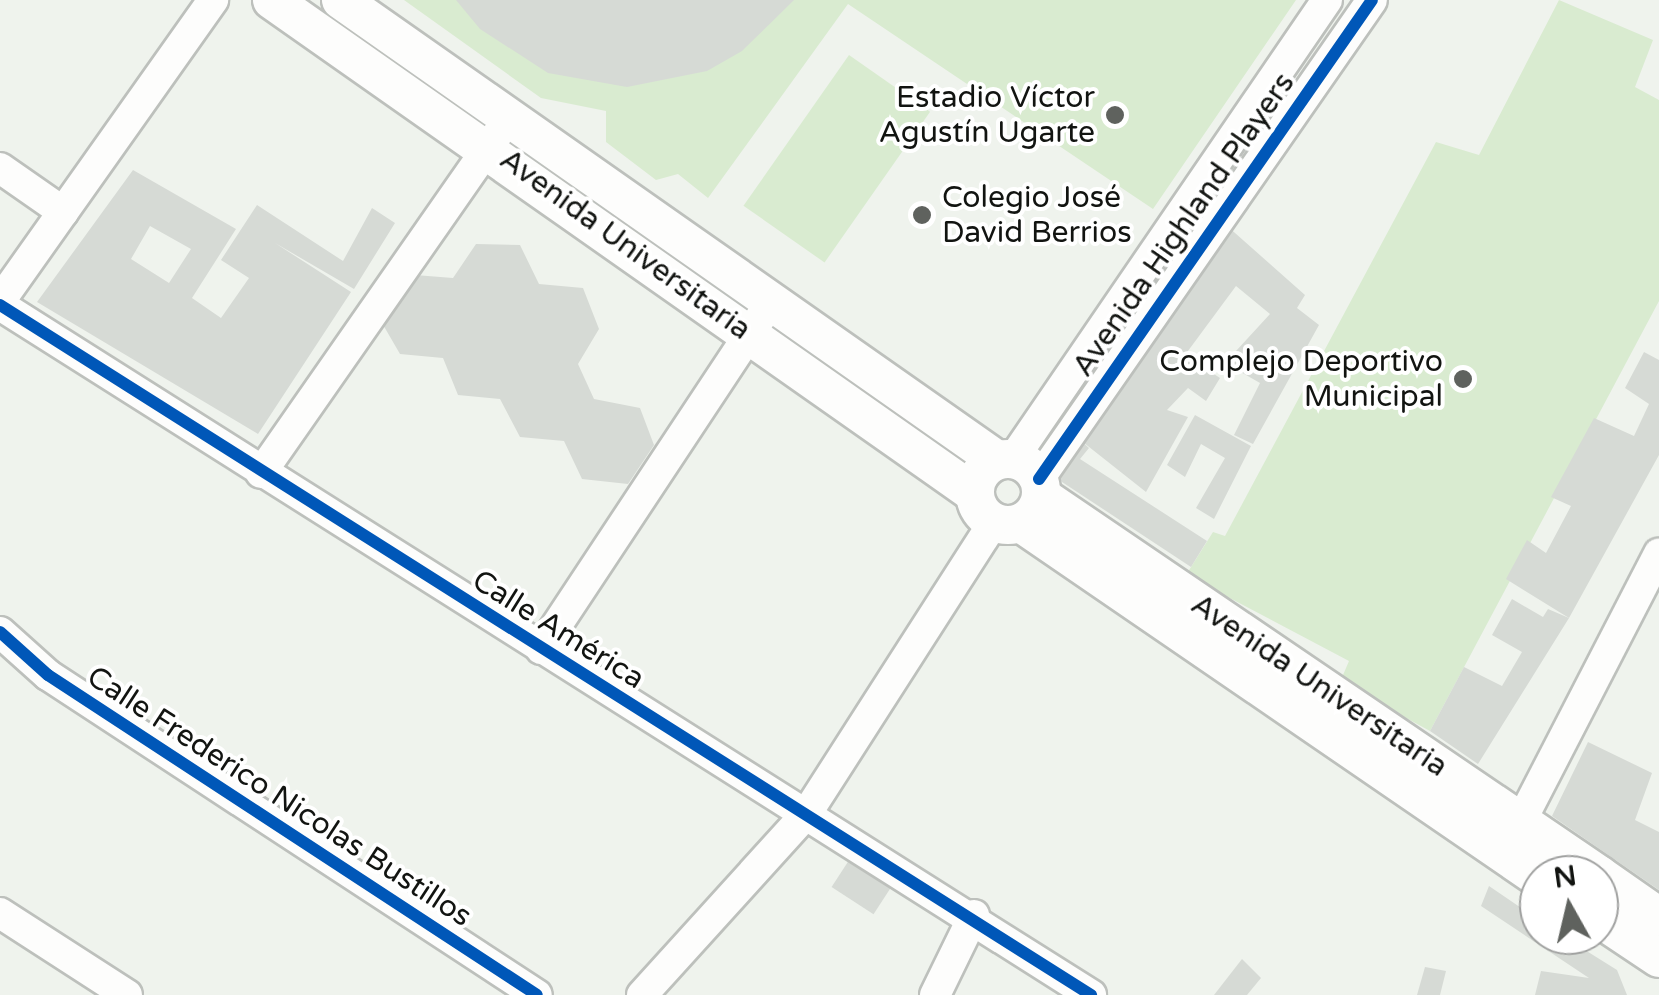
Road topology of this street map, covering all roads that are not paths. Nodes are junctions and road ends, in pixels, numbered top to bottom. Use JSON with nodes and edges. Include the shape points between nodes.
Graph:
{"nodes":[{"id":1,"x":213,"y":0,"type":"edge"},
{"id":2,"x":272,"y":0,"type":"edge"},
{"id":3,"x":341,"y":0,"type":"edge"},
{"id":4,"x":1327,"y":0,"type":"edge"},
{"id":5,"x":1372,"y":0,"type":"edge"},
{"id":6,"x":498,"y":133,"type":"junction"},
{"id":7,"x":0,"y":168,"type":"edge"},
{"id":8,"x":63,"y":212,"type":"junction"},
{"id":9,"x":0,"y":303,"type":"edge"},
{"id":10,"x":759,"y":318,"type":"junction"},
{"id":11,"x":262,"y":473,"type":"junction"},
{"id":12,"x":1011,"y":490,"type":"junction"},
{"id":13,"x":1659,"y":554,"type":"edge"},
{"id":14,"x":0,"y":632,"type":"edge"},
{"id":15,"x":541,"y":649,"type":"junction"},
{"id":16,"x":806,"y":813,"type":"junction"},
{"id":17,"x":1521,"y":821,"type":"junction"},
{"id":18,"x":1570,"y":855,"type":"edge"},
{"id":19,"x":1519,"y":863,"type":"edge"},
{"id":20,"x":1619,"y":889,"type":"edge"},
{"id":21,"x":0,"y":913,"type":"edge"},
{"id":22,"x":974,"y":915,"type":"junction"},
{"id":23,"x":1659,"y":917,"type":"edge"},
{"id":24,"x":1619,"y":931,"type":"edge"},
{"id":25,"x":1659,"y":958,"type":"edge"},
{"id":26,"x":76,"y":964,"type":"junction"},
{"id":27,"x":648,"y":989,"type":"edge"},
{"id":28,"x":68,"y":995,"type":"edge"},
{"id":29,"x":127,"y":995,"type":"edge"},
{"id":30,"x":537,"y":995,"type":"edge"},
{"id":31,"x":934,"y":995,"type":"edge"},
{"id":32,"x":1092,"y":995,"type":"edge"}],
"edges":[{"from":1,"to":8,"type":"street"},
{"from":2,"to":6,"type":"main road","name":"Avenida Universitaria"},
{"from":3,"to":6,"type":"main road","name":"Avenida Universitaria"},
{"from":4,"to":12,"type":"street","name":"Avenida Highland Players"},
{"from":5,"to":12,"type":"street","name":"Avenida Highland Players"},
{"from":6,"to":10,"type":"main road","name":"Avenida Universitaria"},
{"from":6,"to":11,"type":"street"},
{"from":7,"to":8,"type":"street"},
{"from":8,"to":9,"type":"street"},
{"from":9,"to":11,"type":"street","name":"Calle América"},
{"from":10,"to":12,"type":"main road","name":"Avenida Universitaria"},
{"from":10,"to":15,"type":"street"},
{"from":11,"to":15,"type":"street","name":"Calle América"},
{"from":12,"to":16,"type":"street","name":"Avenida Highland Players"},
{"from":12,"to":17,"type":"main road","name":"Avenida Universitaria"},
{"from":12,"to":19,"type":"main road","name":"Avenida Universitaria"},
{"from":13,"to":17,"type":"street"},
{"from":14,"to":30,"type":"street","name":"Calle Frederico Nicolas Bustillos","via":[[48,676]]},
{"from":15,"to":16,"type":"street","name":"Calle América"},
{"from":16,"to":22,"type":"street","name":"Calle América"},
{"from":16,"to":27,"type":"street","name":"Avenida Highland Players"},
{"from":17,"to":18,"type":"main road","name":"Avenida Universitaria"},
{"from":20,"to":23,"type":"main road","name":"Avenida Universitaria"},
{"from":21,"to":26,"type":"street"},
{"from":22,"to":31,"type":"street"},
{"from":22,"to":32,"type":"street","name":"Calle América"},
{"from":24,"to":25,"type":"main road"},
{"from":26,"to":28,"type":"street"},
{"from":26,"to":29,"type":"street"}]}
